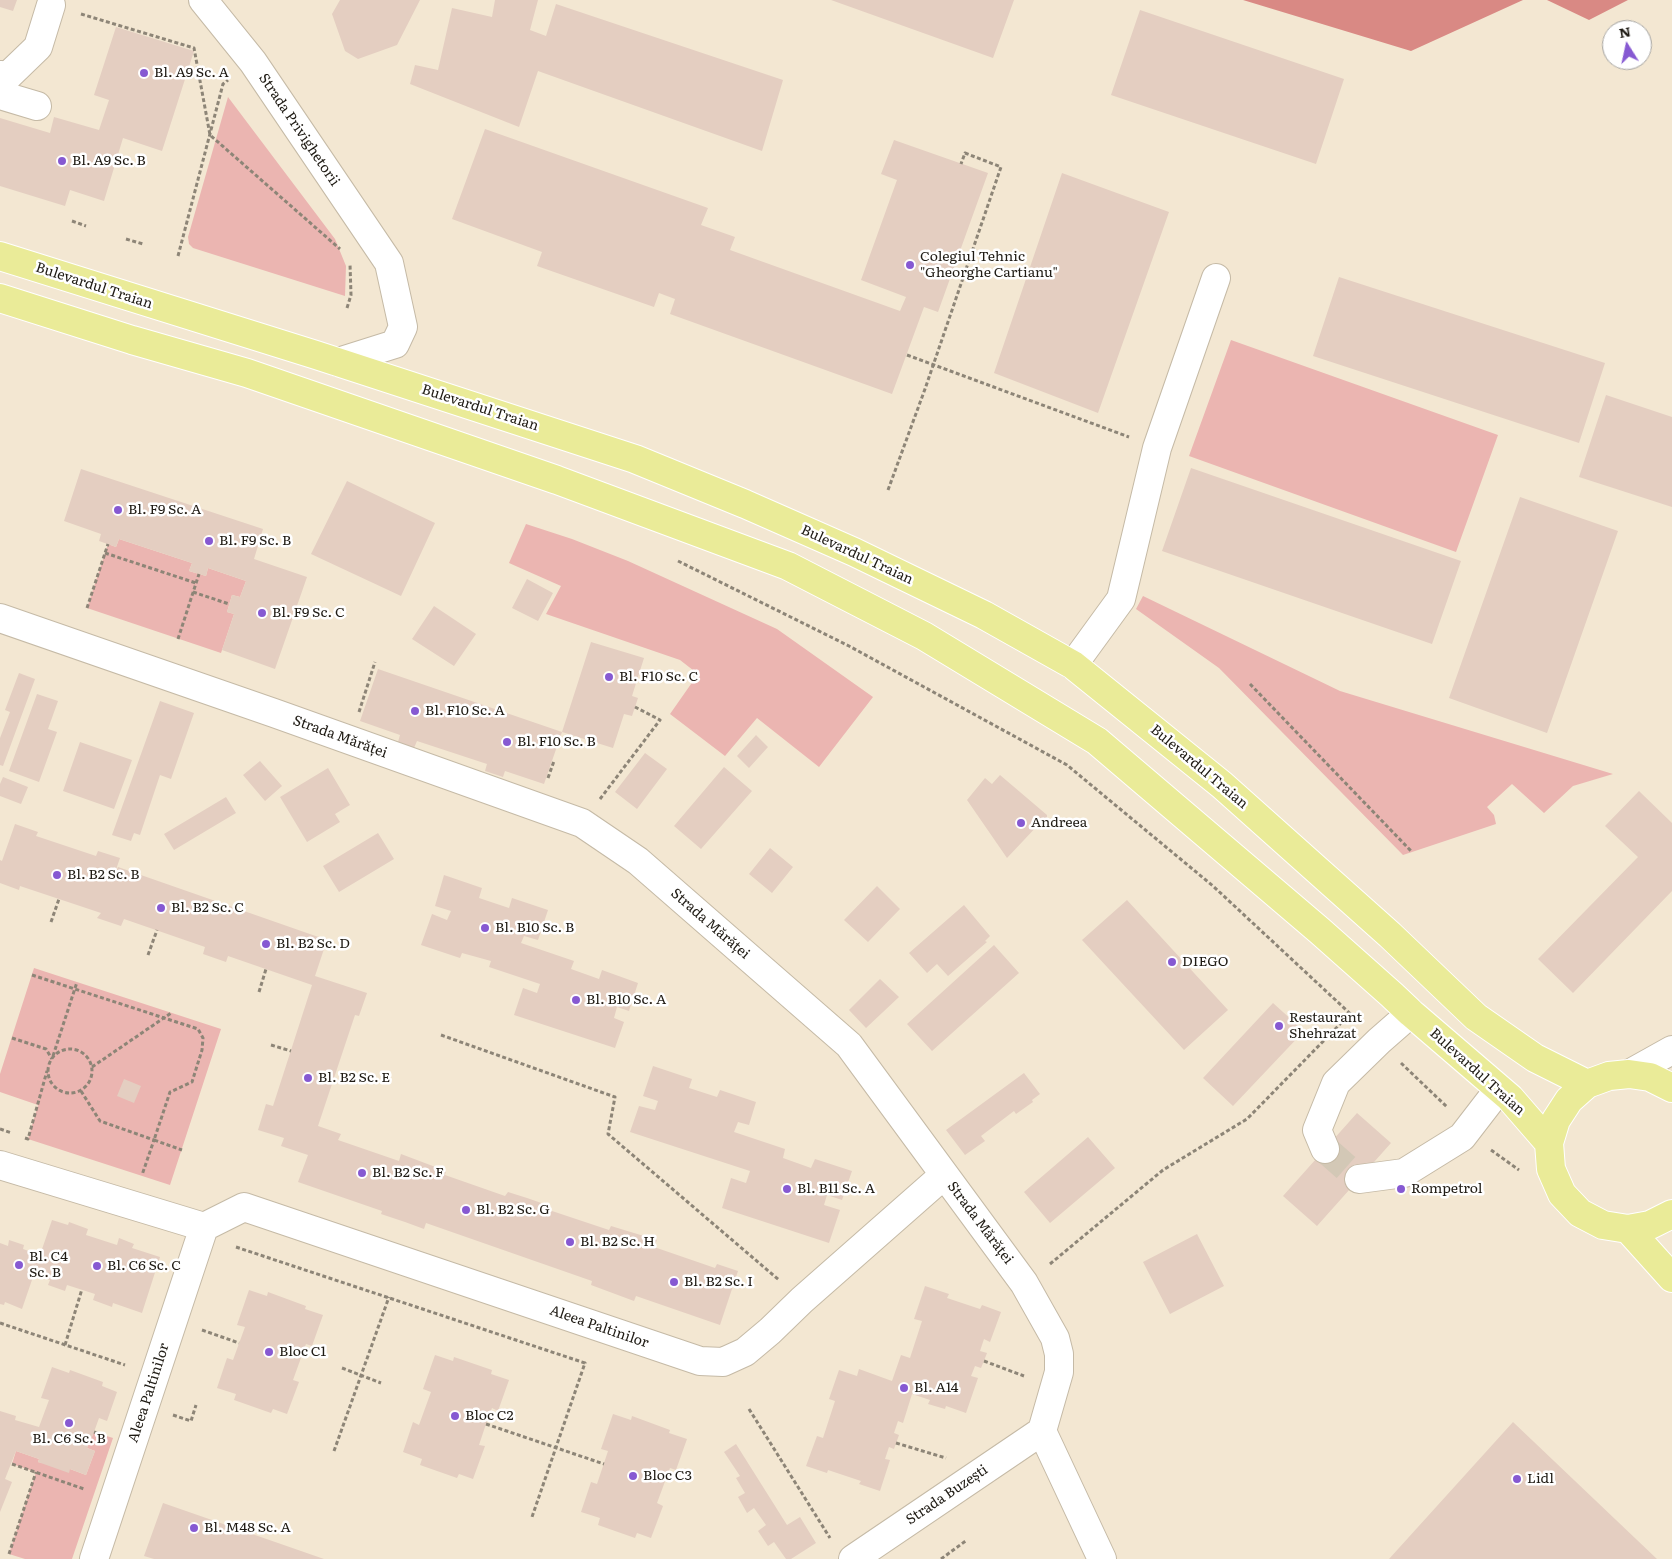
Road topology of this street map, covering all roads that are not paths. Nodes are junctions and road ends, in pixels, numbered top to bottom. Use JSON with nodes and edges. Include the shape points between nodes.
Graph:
{"nodes":[{"id":1,"x":203,"y":0,"type":"edge"},
{"id":2,"x":51,"y":5,"type":"road end"},
{"id":3,"x":0,"y":75,"type":"edge"},
{"id":4,"x":0,"y":95,"type":"edge"},
{"id":5,"x":37,"y":106,"type":"dead end"},
{"id":6,"x":0,"y":256,"type":"edge"},
{"id":7,"x":1216,"y":278,"type":"dead end"},
{"id":8,"x":0,"y":298,"type":"edge"},
{"id":9,"x":338,"y":362,"type":"junction"},
{"id":10,"x":0,"y":618,"type":"edge"},
{"id":11,"x":1073,"y":665,"type":"junction"},
{"id":12,"x":1411,"y":1013,"type":"junction"},
{"id":13,"x":1672,"y":1050,"type":"edge"},
{"id":14,"x":1628,"y":1074,"type":"junction"},
{"id":15,"x":1587,"y":1084,"type":"junction"},
{"id":16,"x":1672,"y":1088,"type":"edge"},
{"id":17,"x":1500,"y":1089,"type":"junction"},
{"id":18,"x":1550,"y":1143,"type":"junction"},
{"id":19,"x":1325,"y":1149,"type":"tunnel mouth"},
{"id":20,"x":0,"y":1164,"type":"edge"},
{"id":21,"x":944,"y":1175,"type":"junction"},
{"id":22,"x":1359,"y":1179,"type":"dead end"},
{"id":23,"x":1672,"y":1214,"type":"edge"},
{"id":24,"x":204,"y":1227,"type":"junction"},
{"id":25,"x":1628,"y":1229,"type":"junction"},
{"id":26,"x":1672,"y":1278,"type":"edge"},
{"id":27,"x":1042,"y":1431,"type":"junction"},
{"id":28,"x":94,"y":1559,"type":"edge"},
{"id":29,"x":853,"y":1559,"type":"edge"},
{"id":30,"x":1102,"y":1559,"type":"edge"}],
"edges":[{"from":1,"to":9,"type":"street","name":"Strada Privighetorii","via":[[253,62],[389,263],[403,327],[395,344]]},
{"from":2,"to":3,"type":"street","via":[[38,47],[8,76]]},
{"from":4,"to":5,"type":"street"},
{"from":6,"to":9,"type":"main road","name":"Bulevardul Traian"},
{"from":7,"to":11,"type":"street","via":[[1157,448],[1121,599]]},
{"from":8,"to":12,"type":"main road","name":"Bulevardul Traian","via":[[246,373],[557,480],[788,566],[924,636],[1097,741]]},
{"from":9,"to":11,"type":"main road","name":"Bulevardul Traian","via":[[635,459],[745,504],[975,610]]},
{"from":10,"to":21,"type":"street","name":"Strada Mărăței","via":[[582,823],[638,861],[849,1044]]},
{"from":11,"to":15,"type":"main road","name":"Bulevardul Traian","via":[[1222,785],[1390,935],[1476,1017],[1534,1058]]},
{"from":12,"to":17,"type":"main road","name":"Bulevardul Traian"},
{"from":12,"to":19,"type":"street","via":[[1336,1083],[1317,1130]]},
{"from":13,"to":14,"type":"street"},
{"from":14,"to":15,"type":"main road","via":[[1609,1076]]},
{"from":14,"to":16,"type":"main road","via":[[1650,1077]]},
{"from":15,"to":18,"type":"main road","via":[[1569,1100],[1556,1120]]},
{"from":17,"to":18,"type":"main road","name":"Bulevardul Traian"},
{"from":17,"to":22,"type":"street","via":[[1462,1137],[1404,1173]]},
{"from":18,"to":25,"type":"main road","via":[[1551,1169],[1562,1194],[1580,1213],[1603,1225]]},
{"from":20,"to":24,"type":"street"},
{"from":21,"to":24,"type":"street","name":"Aleea Paltinilor","via":[[770,1331],[745,1352],[723,1362],[700,1361],[244,1207]]},
{"from":21,"to":27,"type":"street","name":"Strada Mărăței","via":[[1024,1284],[1056,1338],[1059,1372]]},
{"from":23,"to":25,"type":"main road","via":[[1650,1225]]},
{"from":24,"to":28,"type":"street","name":"Aleea Paltinilor"},
{"from":25,"to":26,"type":"main road"},
{"from":27,"to":29,"type":"street","name":"Strada Buzești"},
{"from":27,"to":30,"type":"street"}]}
